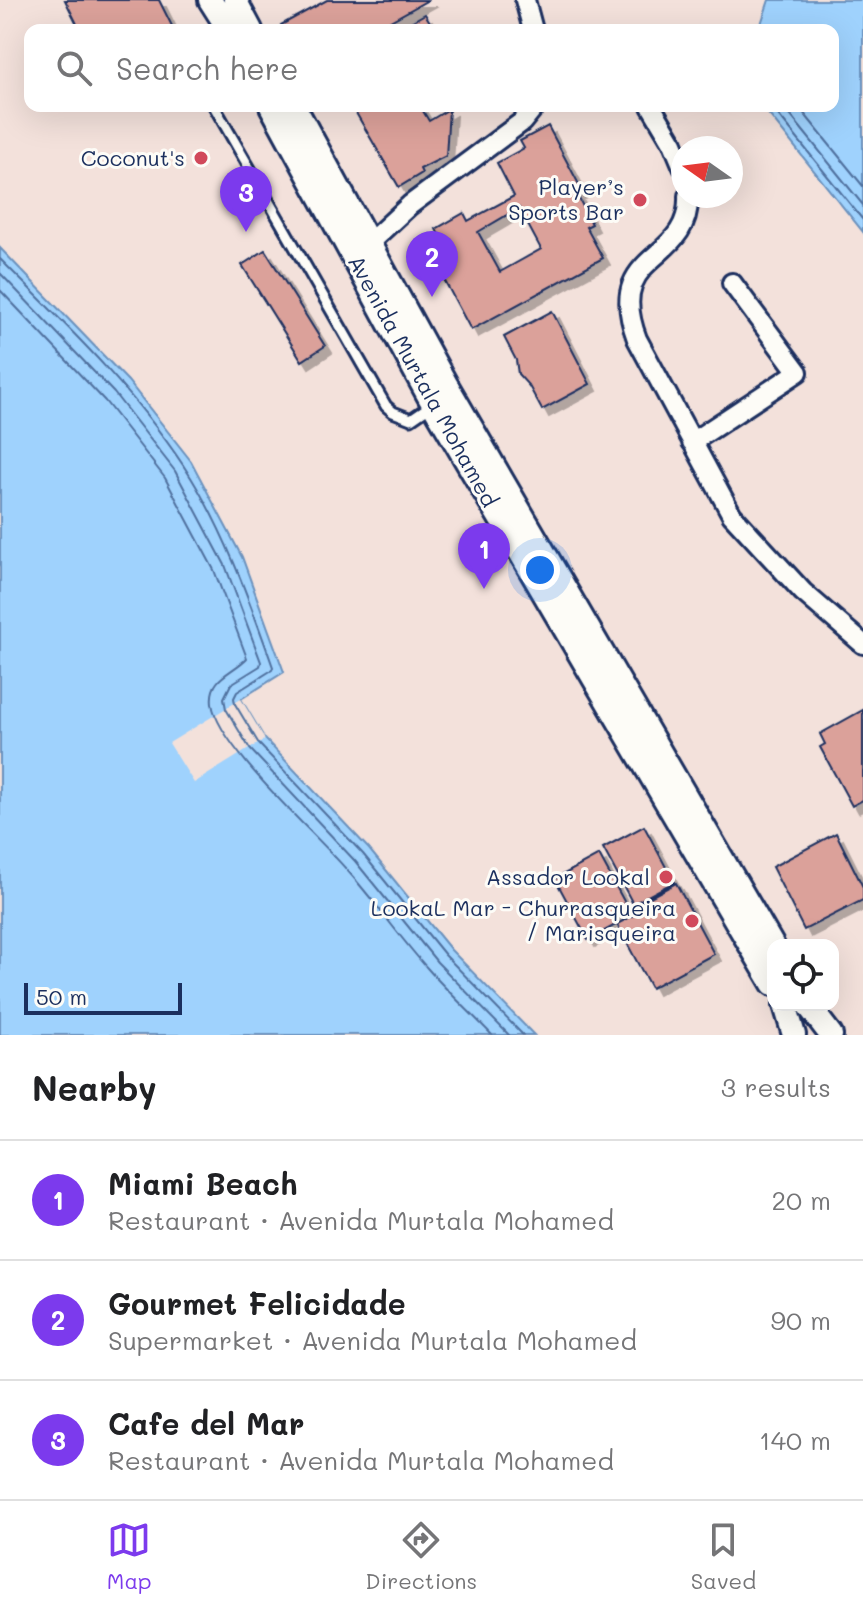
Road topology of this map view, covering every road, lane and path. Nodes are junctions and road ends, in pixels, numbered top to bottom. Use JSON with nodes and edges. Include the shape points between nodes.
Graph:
{"nodes":[{"id":1,"x":210,"y":0,"type":"edge"},
{"id":2,"x":235,"y":0,"type":"edge"},
{"id":3,"x":525,"y":0,"type":"edge"},
{"id":4,"x":225,"y":24,"type":"edge"},
{"id":5,"x":248,"y":24,"type":"edge"},
{"id":6,"x":531,"y":24,"type":"edge"},
{"id":7,"x":217,"y":112,"type":"edge"},
{"id":8,"x":274,"y":112,"type":"edge"},
{"id":9,"x":297,"y":112,"type":"edge"},
{"id":10,"x":530,"y":112,"type":"edge"},
{"id":11,"x":655,"y":112,"type":"edge"},
{"id":12,"x":671,"y":140,"type":"edge"},
{"id":13,"x":686,"y":208,"type":"edge"},
{"id":14,"x":370,"y":242,"type":"junction"},
{"id":15,"x":732,"y":283,"type":"dead end"},
{"id":16,"x":433,"y":404,"type":"junction"},
{"id":17,"x":692,"y":442,"type":"junction"},
{"id":18,"x":863,"y":644,"type":"edge"},
{"id":19,"x":769,"y":939,"type":"edge"},
{"id":20,"x":767,"y":974,"type":"edge"},
{"id":21,"x":787,"y":1011,"type":"edge"},
{"id":22,"x":813,"y":1011,"type":"edge"},
{"id":23,"x":794,"y":1035,"type":"edge"},
{"id":24,"x":831,"y":1035,"type":"edge"}],
"edges":[{"from":1,"to":4,"type":"street"},
{"from":2,"to":5,"type":"street"},
{"from":3,"to":6,"type":"street"},
{"from":7,"to":16,"type":"lane","via":[[386,406],[411,419]]},
{"from":8,"to":16,"type":"street","name":"Avenida Murtala Mohamed"},
{"from":9,"to":14,"type":"street","name":"Avenida Murtala Mohamed"},
{"from":10,"to":14,"type":"street"},
{"from":11,"to":12,"type":"street"},
{"from":13,"to":17,"type":"street","via":[[677,235],[643,266],[628,299],[637,339]]},
{"from":14,"to":19,"type":"street","name":"Avenida Murtala Mohamed","via":[[446,384]]},
{"from":15,"to":17,"type":"street","via":[[798,372]]},
{"from":16,"to":20,"type":"street","name":"Avenida Murtala Mohamed"},
{"from":17,"to":18,"type":"street","via":[[732,515],[803,592]]},
{"from":21,"to":23,"type":"street"},
{"from":22,"to":24,"type":"street"}]}
